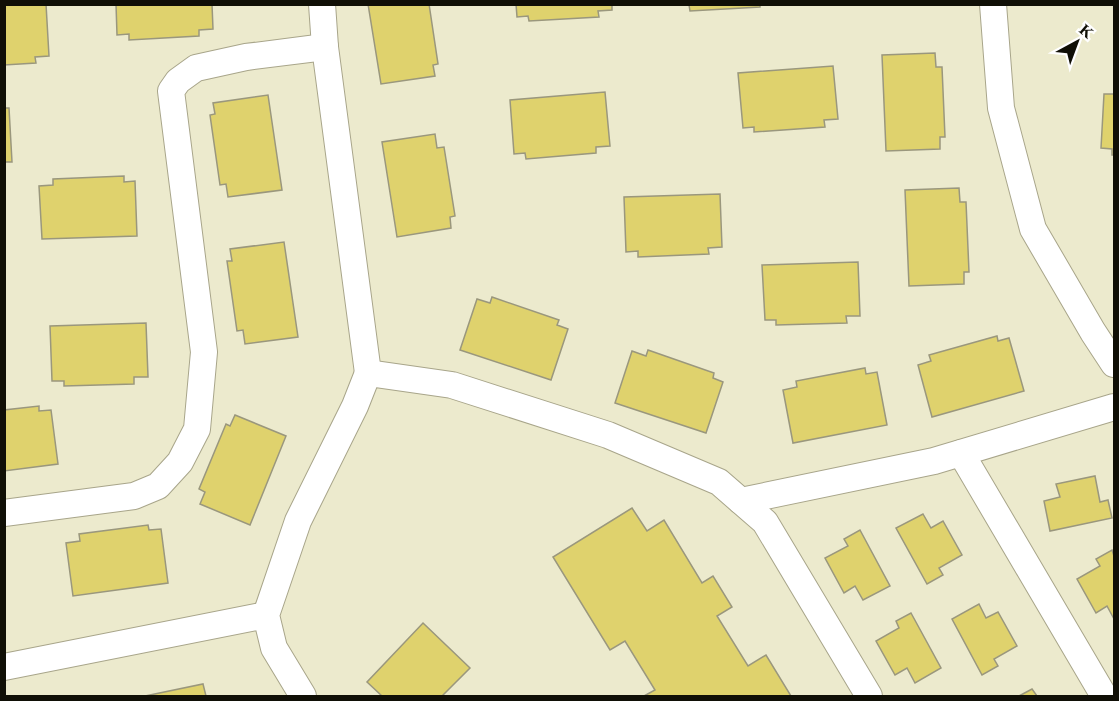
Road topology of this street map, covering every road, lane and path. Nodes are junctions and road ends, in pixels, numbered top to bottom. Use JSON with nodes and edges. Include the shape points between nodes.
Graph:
{"nodes":[{"id":1,"x":322,"y":4,"type":"edge"},
{"id":2,"x":993,"y":4,"type":"edge"},
{"id":3,"x":325,"y":47,"type":"junction"},
{"id":4,"x":1114,"y":364,"type":"edge"},
{"id":5,"x":368,"y":373,"type":"junction"},
{"id":6,"x":1114,"y":407,"type":"edge"},
{"id":7,"x":961,"y":453,"type":"junction"},
{"id":8,"x":741,"y":501,"type":"junction"},
{"id":9,"x":4,"y":513,"type":"edge"},
{"id":10,"x":266,"y":615,"type":"junction"},
{"id":11,"x":4,"y":667,"type":"edge"},
{"id":12,"x":303,"y":696,"type":"edge"},
{"id":13,"x":869,"y":696,"type":"edge"},
{"id":14,"x":1104,"y":696,"type":"edge"}],
"edges":[{"from":1,"to":3,"type":"street"},
{"from":2,"to":4,"type":"street","via":[[1001,108],[1034,229]]},
{"from":3,"to":5,"type":"street"},
{"from":3,"to":9,"type":"street","via":[[196,68],[171,91],[204,352],[197,429],[180,462],[158,486],[134,496]]},
{"from":5,"to":8,"type":"street","via":[[452,385],[608,435],[719,482]]},
{"from":5,"to":10,"type":"street","via":[[298,521]]},
{"from":6,"to":7,"type":"street"},
{"from":7,"to":8,"type":"street"},
{"from":7,"to":14,"type":"street"},
{"from":8,"to":13,"type":"street","via":[[765,522]]},
{"from":10,"to":11,"type":"street"},
{"from":10,"to":12,"type":"street","via":[[274,648]]}]}
